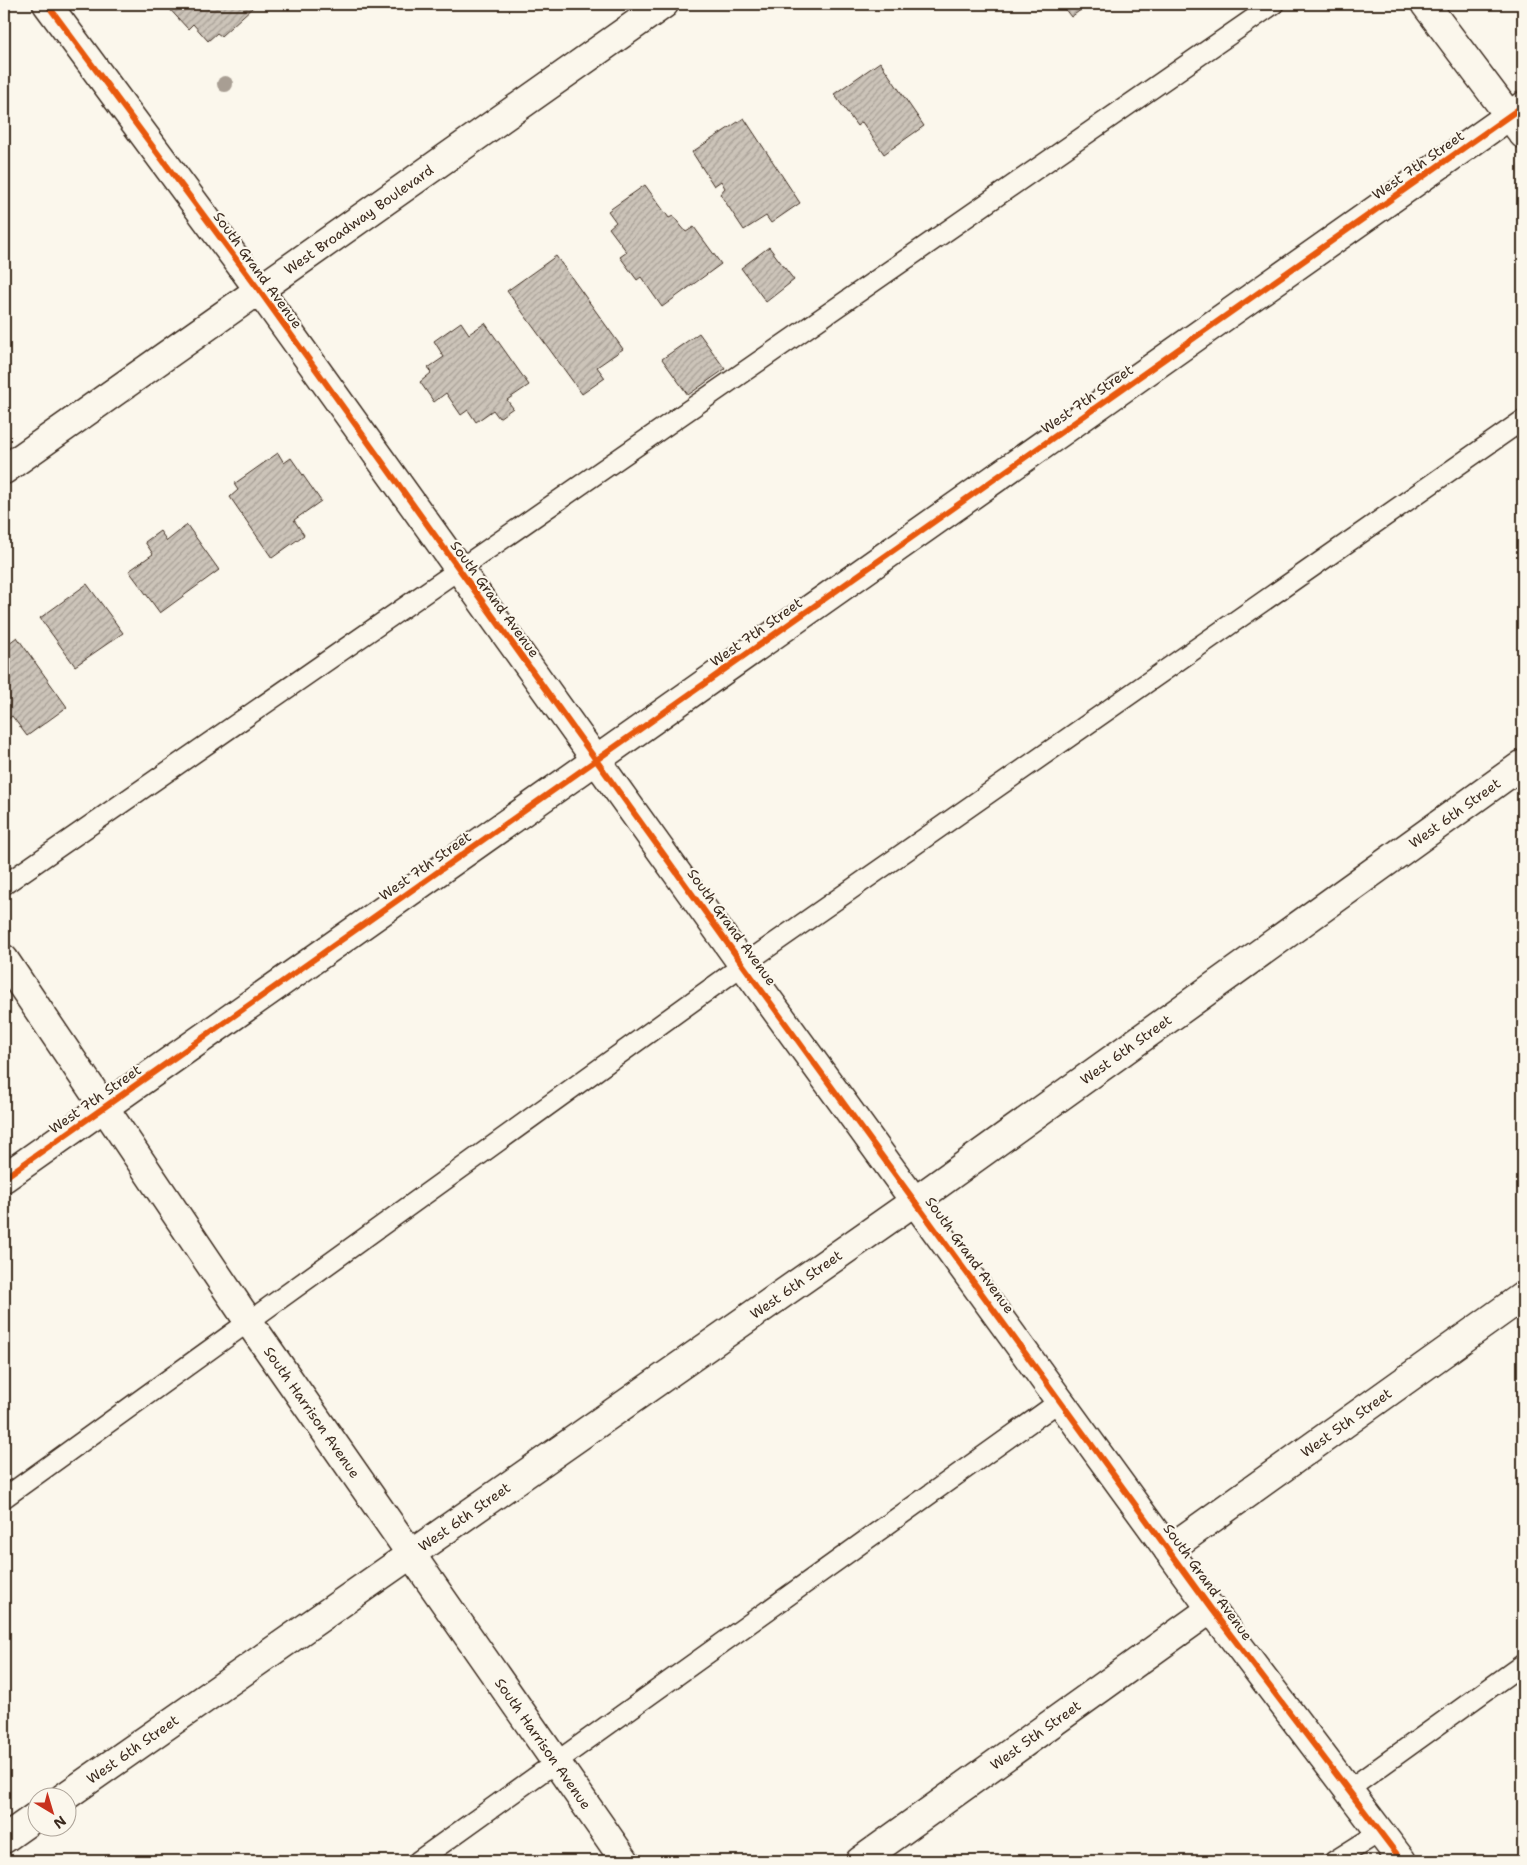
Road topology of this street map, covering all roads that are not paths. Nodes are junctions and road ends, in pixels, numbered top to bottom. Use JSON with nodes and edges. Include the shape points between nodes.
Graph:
{"nodes":[{"id":1,"x":47,"y":4,"type":"edge"},
{"id":2,"x":664,"y":4,"type":"edge"},
{"id":3,"x":1274,"y":4,"type":"edge"},
{"id":4,"x":1425,"y":4,"type":"edge"},
{"id":5,"x":1519,"y":118,"type":"edge"},
{"id":6,"x":259,"y":290,"type":"junction"},
{"id":7,"x":1523,"y":420,"type":"edge"},
{"id":8,"x":4,"y":470,"type":"edge"},
{"id":9,"x":458,"y":569,"type":"junction"},
{"id":10,"x":596,"y":760,"type":"junction"},
{"id":11,"x":1523,"y":764,"type":"edge"},
{"id":12,"x":4,"y":885,"type":"edge"},
{"id":13,"x":4,"y":960,"type":"edge"},
{"id":14,"x":743,"y":965,"type":"junction"},
{"id":15,"x":104,"y":1108,"type":"junction"},
{"id":16,"x":4,"y":1178,"type":"edge"},
{"id":17,"x":915,"y":1201,"type":"junction"},
{"id":18,"x":1523,"y":1296,"type":"edge"},
{"id":19,"x":249,"y":1322,"type":"junction"},
{"id":20,"x":1060,"y":1401,"type":"junction"},
{"id":21,"x":4,"y":1498,"type":"edge"},
{"id":22,"x":1168,"y":1550,"type":"junction"},
{"id":23,"x":411,"y":1555,"type":"junction"},
{"id":24,"x":1211,"y":1608,"type":"junction"},
{"id":25,"x":1523,"y":1664,"type":"edge"},
{"id":26,"x":556,"y":1763,"type":"junction"},
{"id":27,"x":77,"y":1788,"type":"edge"},
{"id":28,"x":1348,"y":1790,"type":"junction"},
{"id":29,"x":28,"y":1822,"type":"edge"},
{"id":30,"x":1380,"y":1832,"type":"junction"},
{"id":31,"x":4,"y":1839,"type":"edge"},
{"id":32,"x":418,"y":1861,"type":"edge"},
{"id":33,"x":624,"y":1861,"type":"edge"},
{"id":34,"x":860,"y":1861,"type":"edge"},
{"id":35,"x":1334,"y":1861,"type":"edge"},
{"id":36,"x":1402,"y":1861,"type":"edge"}],
"edges":[{"from":1,"to":6,"type":"main road","name":"South Grand Avenue"},
{"from":2,"to":6,"type":"main road","name":"West Broadway Boulevard"},
{"from":3,"to":9,"type":"lane"},
{"from":4,"to":5,"type":"main road"},
{"from":5,"to":10,"type":"main road","name":"West 7th Street"},
{"from":6,"to":8,"type":"main road","name":"West Broadway Boulevard"},
{"from":6,"to":9,"type":"main road","name":"South Grand Avenue"},
{"from":7,"to":14,"type":"lane"},
{"from":9,"to":10,"type":"main road","name":"South Grand Avenue"},
{"from":9,"to":12,"type":"lane"},
{"from":10,"to":14,"type":"main road","name":"South Grand Avenue"},
{"from":10,"to":15,"type":"main road","name":"West 7th Street"},
{"from":11,"to":17,"type":"main road","name":"West 6th Street"},
{"from":13,"to":15,"type":"main road","name":"South Harrison Avenue"},
{"from":14,"to":17,"type":"main road","name":"South Grand Avenue"},
{"from":14,"to":19,"type":"lane"},
{"from":15,"to":16,"type":"main road","name":"West 7th Street"},
{"from":15,"to":19,"type":"main road","name":"South Harrison Avenue"},
{"from":17,"to":20,"type":"main road","name":"South Grand Avenue"},
{"from":17,"to":23,"type":"main road","name":"West 6th Street"},
{"from":18,"to":22,"type":"main road","name":"West 5th Street"},
{"from":19,"to":21,"type":"lane"},
{"from":19,"to":23,"type":"main road","name":"South Harrison Avenue"},
{"from":20,"to":22,"type":"main road","name":"South Grand Avenue"},
{"from":20,"to":26,"type":"lane"},
{"from":22,"to":24,"type":"main road","name":"South Grand Avenue"},
{"from":23,"to":26,"type":"main road","name":"South Harrison Avenue"},
{"from":23,"to":27,"type":"main road","name":"West 6th Street"},
{"from":24,"to":28,"type":"main road","name":"South Grand Avenue"},
{"from":24,"to":34,"type":"main road","name":"West 5th Street"},
{"from":25,"to":28,"type":"lane"},
{"from":26,"to":32,"type":"lane"},
{"from":26,"to":33,"type":"main road","name":"South Harrison Avenue"},
{"from":28,"to":30,"type":"main road","name":"South Grand Avenue"},
{"from":29,"to":31,"type":"main road"},
{"from":30,"to":35,"type":"lane"},
{"from":30,"to":36,"type":"main road","name":"South Grand Avenue"}]}
